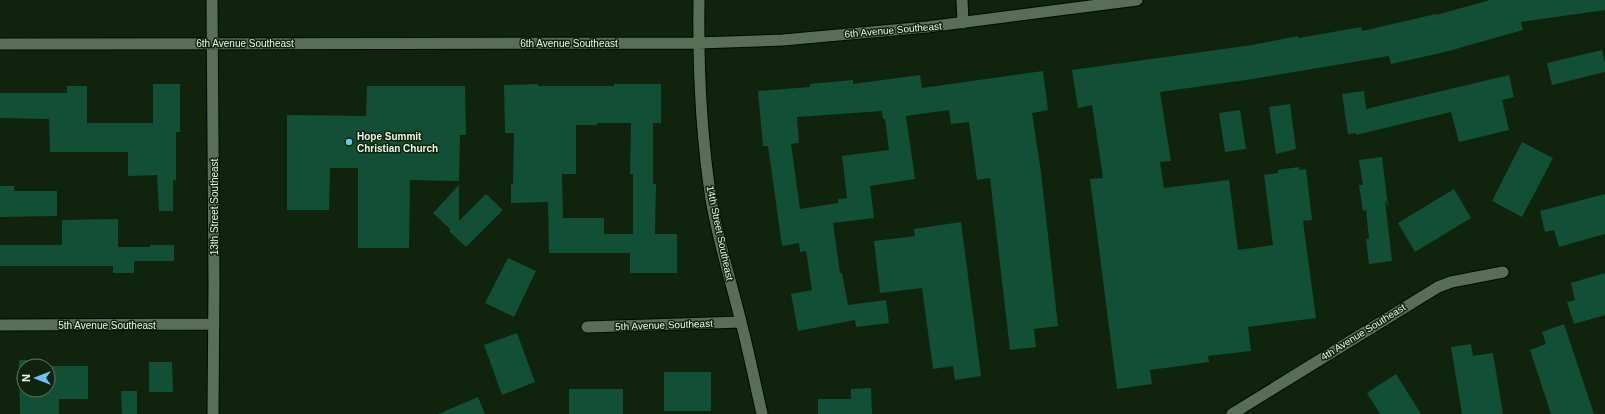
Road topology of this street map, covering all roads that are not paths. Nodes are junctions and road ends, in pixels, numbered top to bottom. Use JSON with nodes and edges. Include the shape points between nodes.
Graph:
{"nodes":[{"id":1,"x":212,"y":0,"type":"edge"},
{"id":2,"x":699,"y":0,"type":"edge"},
{"id":3,"x":962,"y":0,"type":"edge"},
{"id":4,"x":1137,"y":0,"type":"edge"},
{"id":5,"x":963,"y":23,"type":"junction"},
{"id":6,"x":698,"y":43,"type":"junction"},
{"id":7,"x":0,"y":44,"type":"edge"},
{"id":8,"x":212,"y":44,"type":"junction"},
{"id":9,"x":1502,"y":272,"type":"dead end"},
{"id":10,"x":741,"y":322,"type":"junction"},
{"id":11,"x":214,"y":324,"type":"junction"},
{"id":12,"x":0,"y":325,"type":"edge"},
{"id":13,"x":587,"y":327,"type":"dead end"},
{"id":14,"x":213,"y":414,"type":"edge"},
{"id":15,"x":762,"y":414,"type":"edge"},
{"id":16,"x":1232,"y":414,"type":"edge"}],
"edges":[{"from":1,"to":8,"type":"street","name":"13th Street Southeast"},
{"from":2,"to":6,"type":"street","name":"14th Street Southeast"},
{"from":3,"to":5,"type":"street"},
{"from":4,"to":5,"type":"street","name":"6th Avenue Southeast"},
{"from":5,"to":6,"type":"street","name":"6th Avenue Southeast","via":[[783,40]]},
{"from":6,"to":8,"type":"street","name":"6th Avenue Southeast"},
{"from":6,"to":10,"type":"street","name":"14th Street Southeast","via":[[711,200]]},
{"from":7,"to":8,"type":"street","name":"6th Avenue Southeast"},
{"from":8,"to":11,"type":"street","name":"13th Street Southeast"},
{"from":9,"to":16,"type":"street","name":"4th Avenue Southeast","via":[[1438,287]]},
{"from":10,"to":13,"type":"street","name":"5th Avenue Southeast"},
{"from":10,"to":15,"type":"street","name":"14th Street Southeast"},
{"from":11,"to":12,"type":"street","name":"5th Avenue Southeast"},
{"from":11,"to":14,"type":"street","name":"13th Street Southeast"}]}
